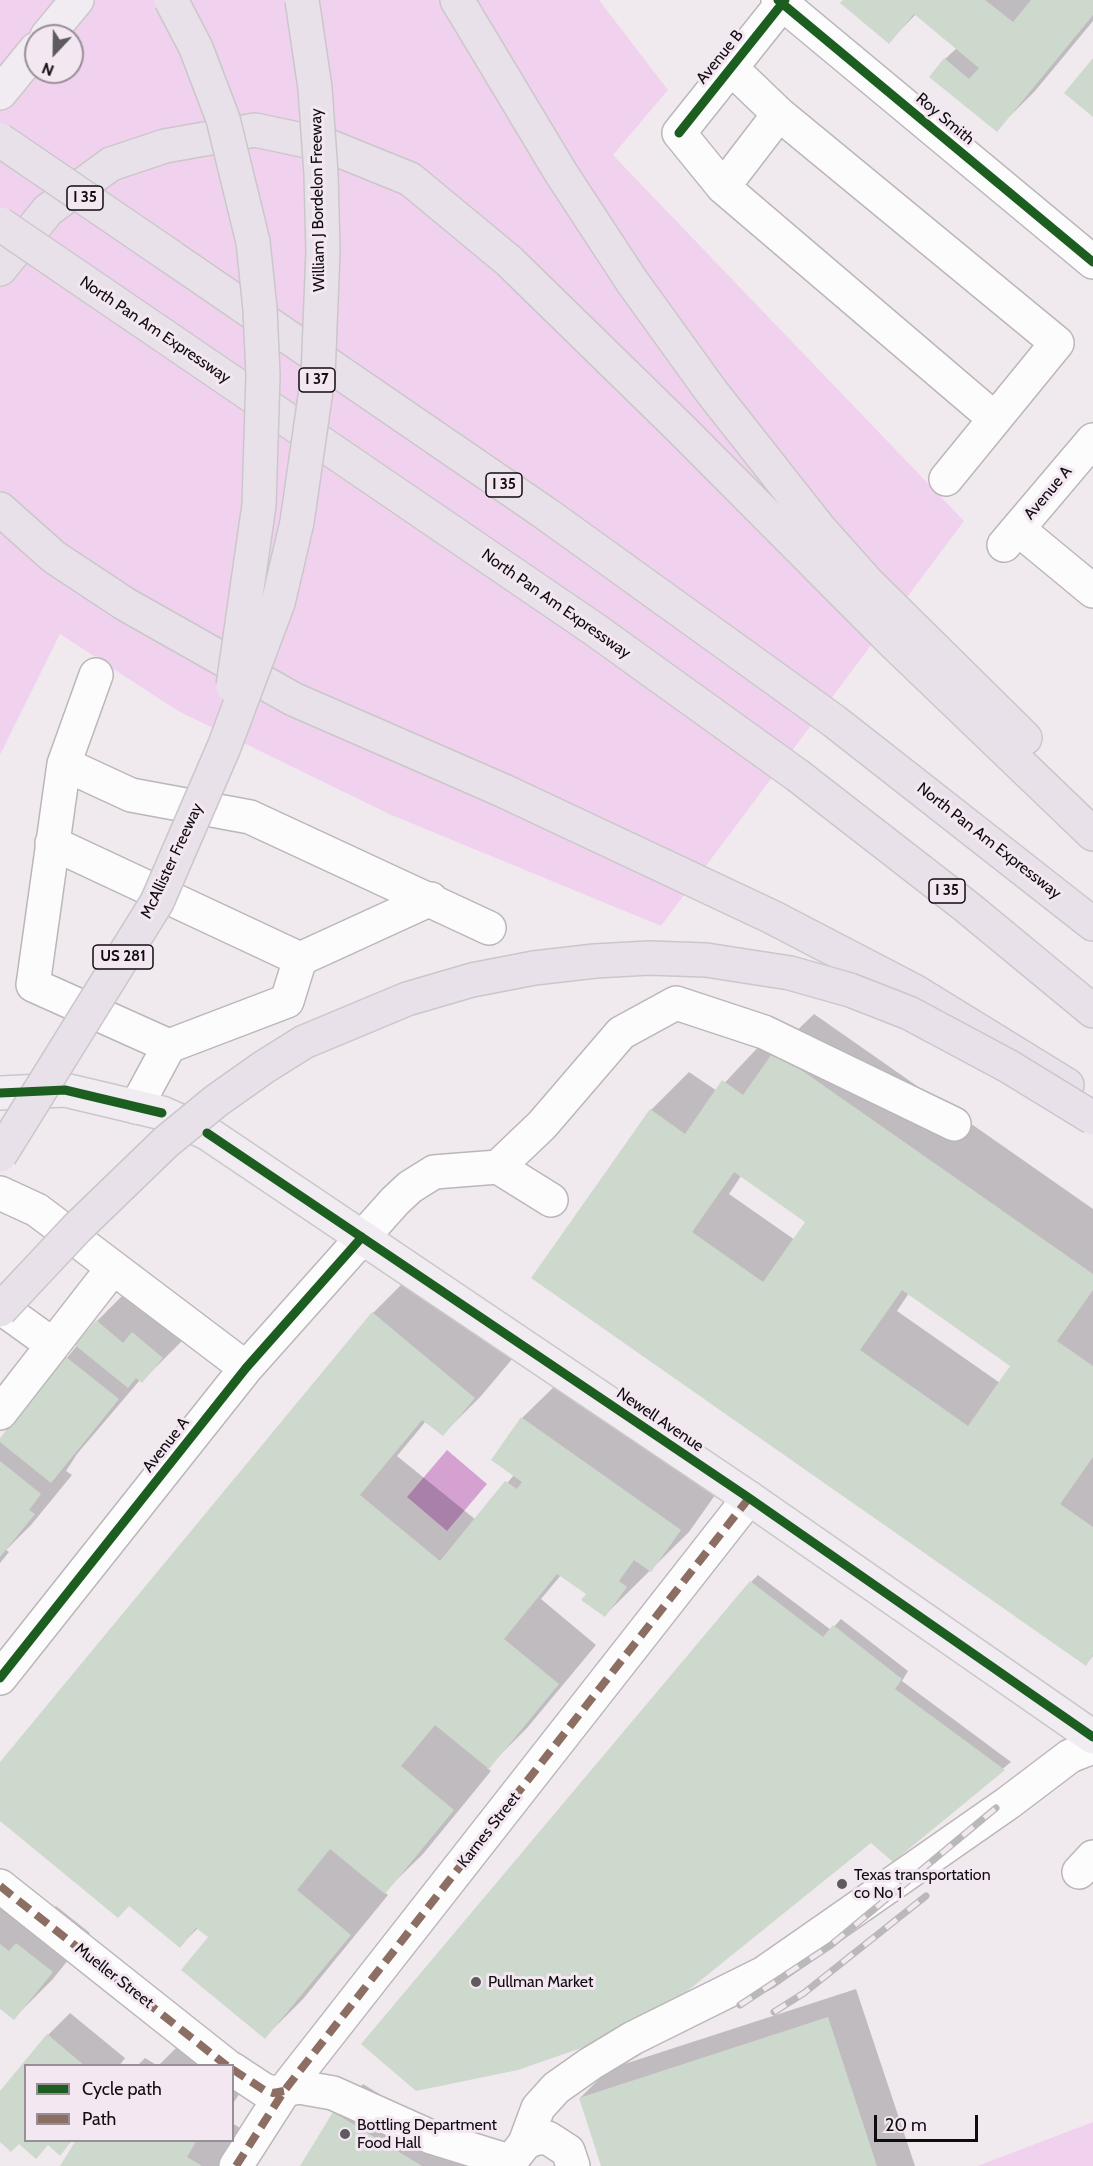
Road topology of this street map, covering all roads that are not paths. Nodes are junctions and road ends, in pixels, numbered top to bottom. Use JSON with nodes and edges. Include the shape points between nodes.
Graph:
{"nodes":[{"id":1,"x":77,"y":0,"type":"edge"},
{"id":2,"x":171,"y":0,"type":"edge"},
{"id":3,"x":302,"y":0,"type":"edge"},
{"id":4,"x":458,"y":0,"type":"edge"},
{"id":5,"x":782,"y":1,"type":"edge"},
{"id":6,"x":57,"y":24,"type":"edge"},
{"id":7,"x":24,"y":64,"type":"edge"},
{"id":8,"x":730,"y":67,"type":"junction"},
{"id":9,"x":0,"y":93,"type":"edge"},
{"id":10,"x":779,"y":114,"type":"junction"},
{"id":11,"x":0,"y":140,"type":"edge"},
{"id":12,"x":723,"y":187,"type":"junction"},
{"id":13,"x":0,"y":224,"type":"edge"},
{"id":14,"x":1093,"y":262,"type":"edge"},
{"id":15,"x":0,"y":269,"type":"edge"},
{"id":16,"x":995,"y":419,"type":"junction"},
{"id":17,"x":1093,"y":440,"type":"edge"},
{"id":18,"x":946,"y":479,"type":"dead end"},
{"id":19,"x":0,"y":509,"type":"edge"},
{"id":20,"x":1093,"y":591,"type":"edge"},
{"id":21,"x":908,"y":640,"type":"junction"},
{"id":22,"x":96,"y":675,"type":"dead end"},
{"id":23,"x":224,"y":747,"type":"junction"},
{"id":24,"x":64,"y":764,"type":"junction"},
{"id":25,"x":1093,"y":804,"type":"edge"},
{"id":26,"x":1093,"y":834,"type":"edge"},
{"id":27,"x":52,"y":843,"type":"junction"},
{"id":28,"x":431,"y":899,"type":"junction"},
{"id":29,"x":1093,"y":924,"type":"edge"},
{"id":30,"x":489,"y":928,"type":"dead end"},
{"id":31,"x":300,"y":959,"type":"junction"},
{"id":32,"x":1093,"y":1011,"type":"edge"},
{"id":33,"x":169,"y":1046,"type":"junction"},
{"id":34,"x":0,"y":1093,"type":"edge"},
{"id":35,"x":1093,"y":1103,"type":"edge"},
{"id":36,"x":136,"y":1107,"type":"junction"},
{"id":37,"x":1093,"y":1118,"type":"edge"},
{"id":38,"x":954,"y":1124,"type":"dead end"},
{"id":39,"x":0,"y":1155,"type":"edge"},
{"id":40,"x":498,"y":1167,"type":"junction"},
{"id":41,"x":0,"y":1193,"type":"edge"},
{"id":42,"x":551,"y":1200,"type":"dead end"},
{"id":43,"x":362,"y":1236,"type":"junction"},
{"id":44,"x":113,"y":1268,"type":"junction"},
{"id":45,"x":0,"y":1309,"type":"edge"},
{"id":46,"x":52,"y":1345,"type":"junction"},
{"id":47,"x":246,"y":1368,"type":"junction"},
{"id":48,"x":0,"y":1413,"type":"edge"},
{"id":49,"x":749,"y":1498,"type":"junction"},
{"id":50,"x":0,"y":1678,"type":"edge"},
{"id":51,"x":1093,"y":1737,"type":"edge"},
{"id":52,"x":1093,"y":1747,"type":"edge"},
{"id":53,"x":0,"y":1886,"type":"edge"},
{"id":54,"x":224,"y":2064,"type":"edge"},
{"id":55,"x":234,"y":2070,"type":"edge"},
{"id":56,"x":284,"y":2091,"type":"junction"},
{"id":57,"x":516,"y":2157,"type":"edge"},
{"id":58,"x":236,"y":2166,"type":"edge"},
{"id":59,"x":573,"y":2166,"type":"edge"}],
"edges":[{"from":1,"to":6,"type":"main road"},
{"from":2,"to":23,"type":"highway","bridge":true,"via":[[196,48],[224,119],[253,242],[260,309],[263,375],[259,505]]},
{"from":3,"to":23,"type":"highway","name":"William J Bordelon Freeway","number":"I 37","bridge":true,"via":[[315,88],[321,174],[323,251],[318,376],[297,522],[278,603]]},
{"from":4,"to":21,"type":"highway","via":[[561,173],[631,280],[711,391],[819,528],[867,582]]},
{"from":5,"to":8,"type":"street","name":"Avenue B"},
{"from":5,"to":14,"type":"street","name":"Roy Smith"},
{"from":7,"to":9,"type":"main road"},
{"from":8,"to":10,"type":"street"},
{"from":8,"to":12,"type":"street","name":"Avenue B","via":[[679,133]]},
{"from":10,"to":12,"type":"street"},
{"from":10,"to":16,"type":"street","via":[[1057,343]]},
{"from":11,"to":29,"type":"highway","name":"North Pan Am Expressway","number":"I 35","bridge":true,"via":[[545,513],[834,721]]},
{"from":12,"to":16,"type":"street"},
{"from":13,"to":32,"type":"highway","name":"North Pan Am Expressway","number":"I 35","bridge":true,"via":[[594,629],[797,776],[967,907]]},
{"from":15,"to":21,"type":"highway","via":[[48,210],[111,164],[165,146],[255,130],[326,145],[410,179],[509,261]]},
{"from":16,"to":18,"type":"street"},
{"from":17,"to":20,"type":"street","name":"Avenue A","via":[[1011,537]]},
{"from":19,"to":35,"type":"highway","bridge":true,"via":[[54,557],[117,598],[293,699],[504,791],[772,916],[916,992],[1024,1056]]},
{"from":21,"to":25,"type":"highway"},
{"from":21,"to":26,"type":"highway"},
{"from":22,"to":24,"type":"street"},
{"from":23,"to":39,"type":"highway","name":"McAllister Freeway","number":"US 281","bridge":true,"via":[[157,902]]},
{"from":24,"to":27,"type":"street"},
{"from":24,"to":28,"type":"street","via":[[131,795],[250,817]]},
{"from":27,"to":31,"type":"street"},
{"from":27,"to":33,"type":"street","via":[[33,985]]},
{"from":28,"to":30,"type":"street"},
{"from":28,"to":31,"type":"street"},
{"from":31,"to":33,"type":"street","via":[[287,1001]]},
{"from":33,"to":36,"type":"street"},
{"from":34,"to":36,"type":"main road","name":"Newell Avenue","via":[[65,1090]]},
{"from":36,"to":43,"type":"main road","name":"Newell Avenue","via":[[162,1113],[207,1133]]},
{"from":37,"to":45,"type":"highway","bridge":true,"via":[[1008,1066],[909,1013],[850,990],[790,973],[717,961],[649,958],[534,968],[471,980],[407,999],[304,1042],[264,1067],[166,1142]]},
{"from":38,"to":40,"type":"street","via":[[764,1032],[676,1003],[621,1033],[542,1125]]},
{"from":40,"to":42,"type":"street"},
{"from":40,"to":43,"type":"street","name":"Avenue A","via":[[434,1172],[410,1186]]},
{"from":41,"to":44,"type":"street","via":[[37,1210]]},
{"from":43,"to":47,"type":"street","name":"Avenue A"},
{"from":43,"to":49,"type":"main road","name":"Newell Avenue"},
{"from":44,"to":46,"type":"street"},
{"from":44,"to":47,"type":"street"},
{"from":45,"to":46,"type":"street"},
{"from":46,"to":48,"type":"street"},
{"from":47,"to":50,"type":"street","name":"Avenue A"},
{"from":49,"to":51,"type":"main road","name":"Newell Avenue"},
{"from":49,"to":56,"type":"street","name":"Karnes Street"},
{"from":52,"to":57,"type":"street","via":[[1070,1756],[764,1973],[633,2038],[556,2088],[538,2108]]},
{"from":53,"to":54,"type":"street","name":"Mueller Street"},
{"from":55,"to":56,"type":"street","via":[[264,2090]]},
{"from":56,"to":57,"type":"street","via":[[299,2087],[333,2093],[431,2137]]},
{"from":56,"to":58,"type":"street","name":"Karnes Street"},
{"from":57,"to":59,"type":"street","via":[[536,2138],[548,2138],[568,2151]]}]}
